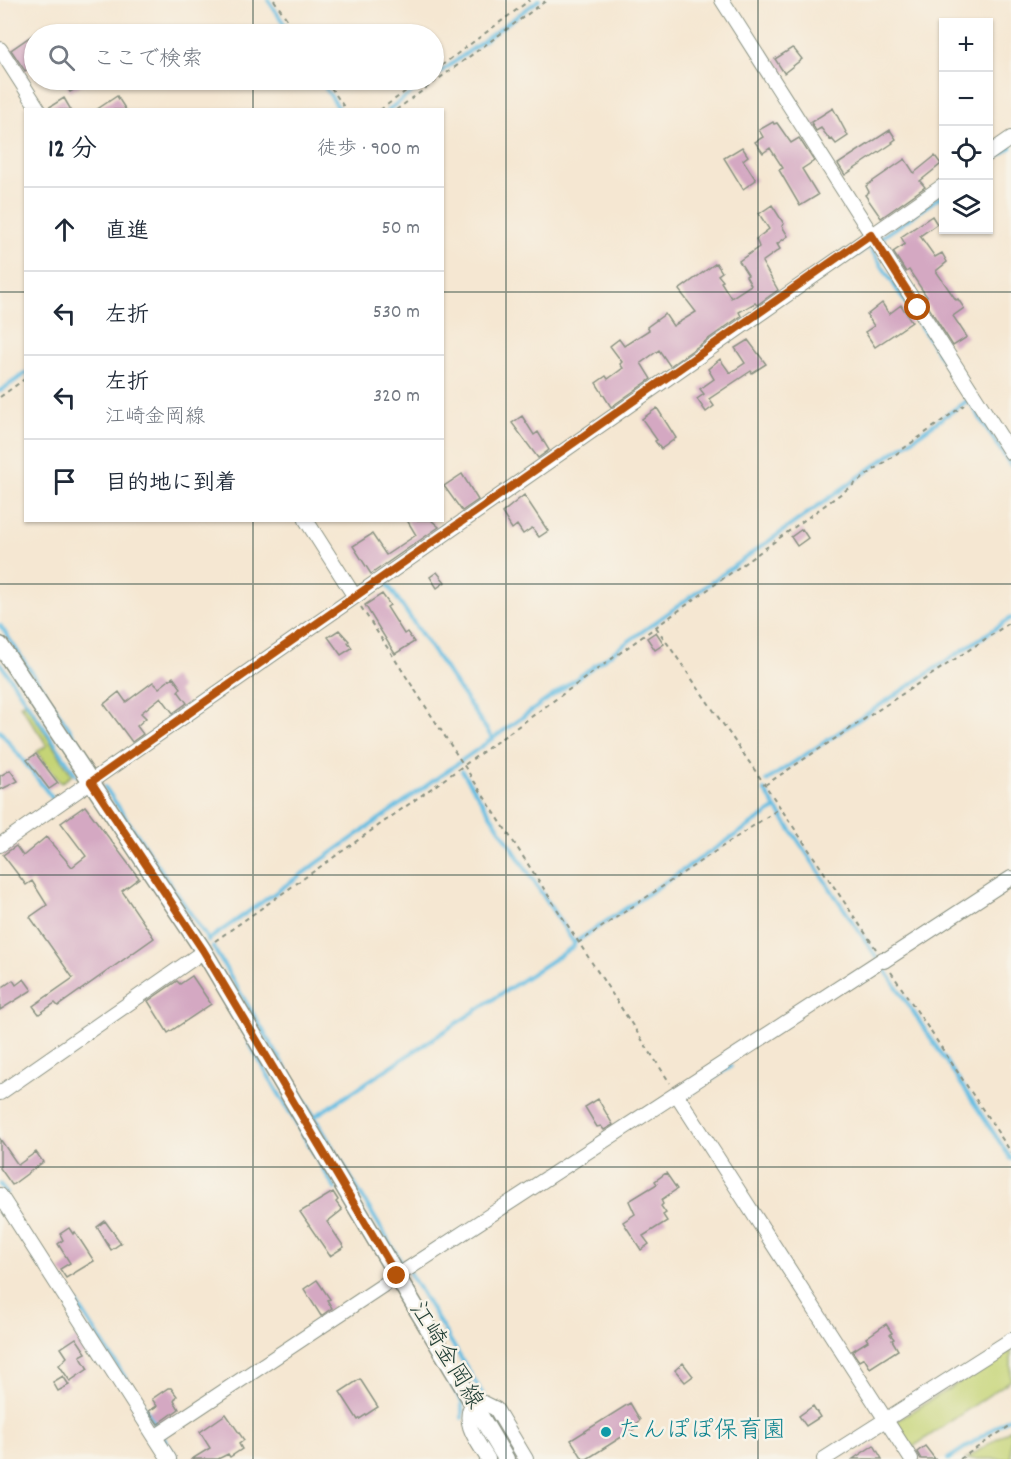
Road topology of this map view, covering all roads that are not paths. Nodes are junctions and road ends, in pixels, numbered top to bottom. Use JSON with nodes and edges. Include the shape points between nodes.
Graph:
{"nodes":[{"id":1,"x":722,"y":0,"type":"edge"},
{"id":2,"x":0,"y":49,"type":"edge"},
{"id":3,"x":24,"y":87,"type":"edge"},
{"id":4,"x":26,"y":90,"type":"edge"},
{"id":5,"x":38,"y":108,"type":"edge"},
{"id":6,"x":1011,"y":138,"type":"edge"},
{"id":7,"x":993,"y":151,"type":"edge"},
{"id":8,"x":939,"y":188,"type":"edge"},
{"id":9,"x":871,"y":234,"type":"junction"},
{"id":10,"x":1011,"y":453,"type":"edge"},
{"id":11,"x":307,"y":522,"type":"edge"},
{"id":12,"x":357,"y":600,"type":"junction"},
{"id":13,"x":0,"y":645,"type":"edge"},
{"id":14,"x":91,"y":782,"type":"junction"},
{"id":15,"x":0,"y":845,"type":"edge"},
{"id":16,"x":1011,"y":878,"type":"edge"},
{"id":17,"x":204,"y":950,"type":"junction"},
{"id":18,"x":0,"y":1094,"type":"edge"},
{"id":19,"x":677,"y":1095,"type":"junction"},
{"id":20,"x":0,"y":1195,"type":"edge"},
{"id":21,"x":397,"y":1276,"type":"junction"},
{"id":22,"x":1011,"y":1340,"type":"edge"},
{"id":23,"x":473,"y":1403,"type":"junction"},
{"id":24,"x":885,"y":1422,"type":"junction"},
{"id":25,"x":155,"y":1437,"type":"junction"},
{"id":26,"x":169,"y":1459,"type":"edge"},
{"id":27,"x":488,"y":1459,"type":"edge"},
{"id":28,"x":506,"y":1459,"type":"edge"},
{"id":29,"x":526,"y":1459,"type":"edge"},
{"id":30,"x":824,"y":1459,"type":"edge"},
{"id":31,"x":911,"y":1459,"type":"edge"}],
"edges":[{"from":1,"to":9,"type":"street"},
{"from":2,"to":3,"type":"street"},
{"from":4,"to":5,"type":"street"},
{"from":6,"to":7,"type":"street"},
{"from":8,"to":9,"type":"street"},
{"from":9,"to":10,"type":"street"},
{"from":9,"to":12,"type":"street"},
{"from":11,"to":12,"type":"street"},
{"from":12,"to":14,"type":"street"},
{"from":13,"to":14,"type":"main road","name":"江崎金岡線"},
{"from":14,"to":15,"type":"street"},
{"from":14,"to":17,"type":"main road","name":"江崎金岡線"},
{"from":16,"to":19,"type":"street"},
{"from":17,"to":18,"type":"street"},
{"from":17,"to":21,"type":"main road","name":"江崎金岡線"},
{"from":19,"to":21,"type":"street"},
{"from":19,"to":24,"type":"street"},
{"from":20,"to":25,"type":"street"},
{"from":21,"to":23,"type":"main road","name":"江崎金岡線"},
{"from":21,"to":25,"type":"street"},
{"from":22,"to":24,"type":"street"},
{"from":23,"to":27,"type":"street","via":[[467,1420]]},
{"from":23,"to":28,"type":"main road","name":"江崎金岡線"},
{"from":23,"to":29,"type":"street","via":[[496,1409]]},
{"from":24,"to":30,"type":"street"},
{"from":24,"to":31,"type":"street"},
{"from":25,"to":26,"type":"street"}]}
